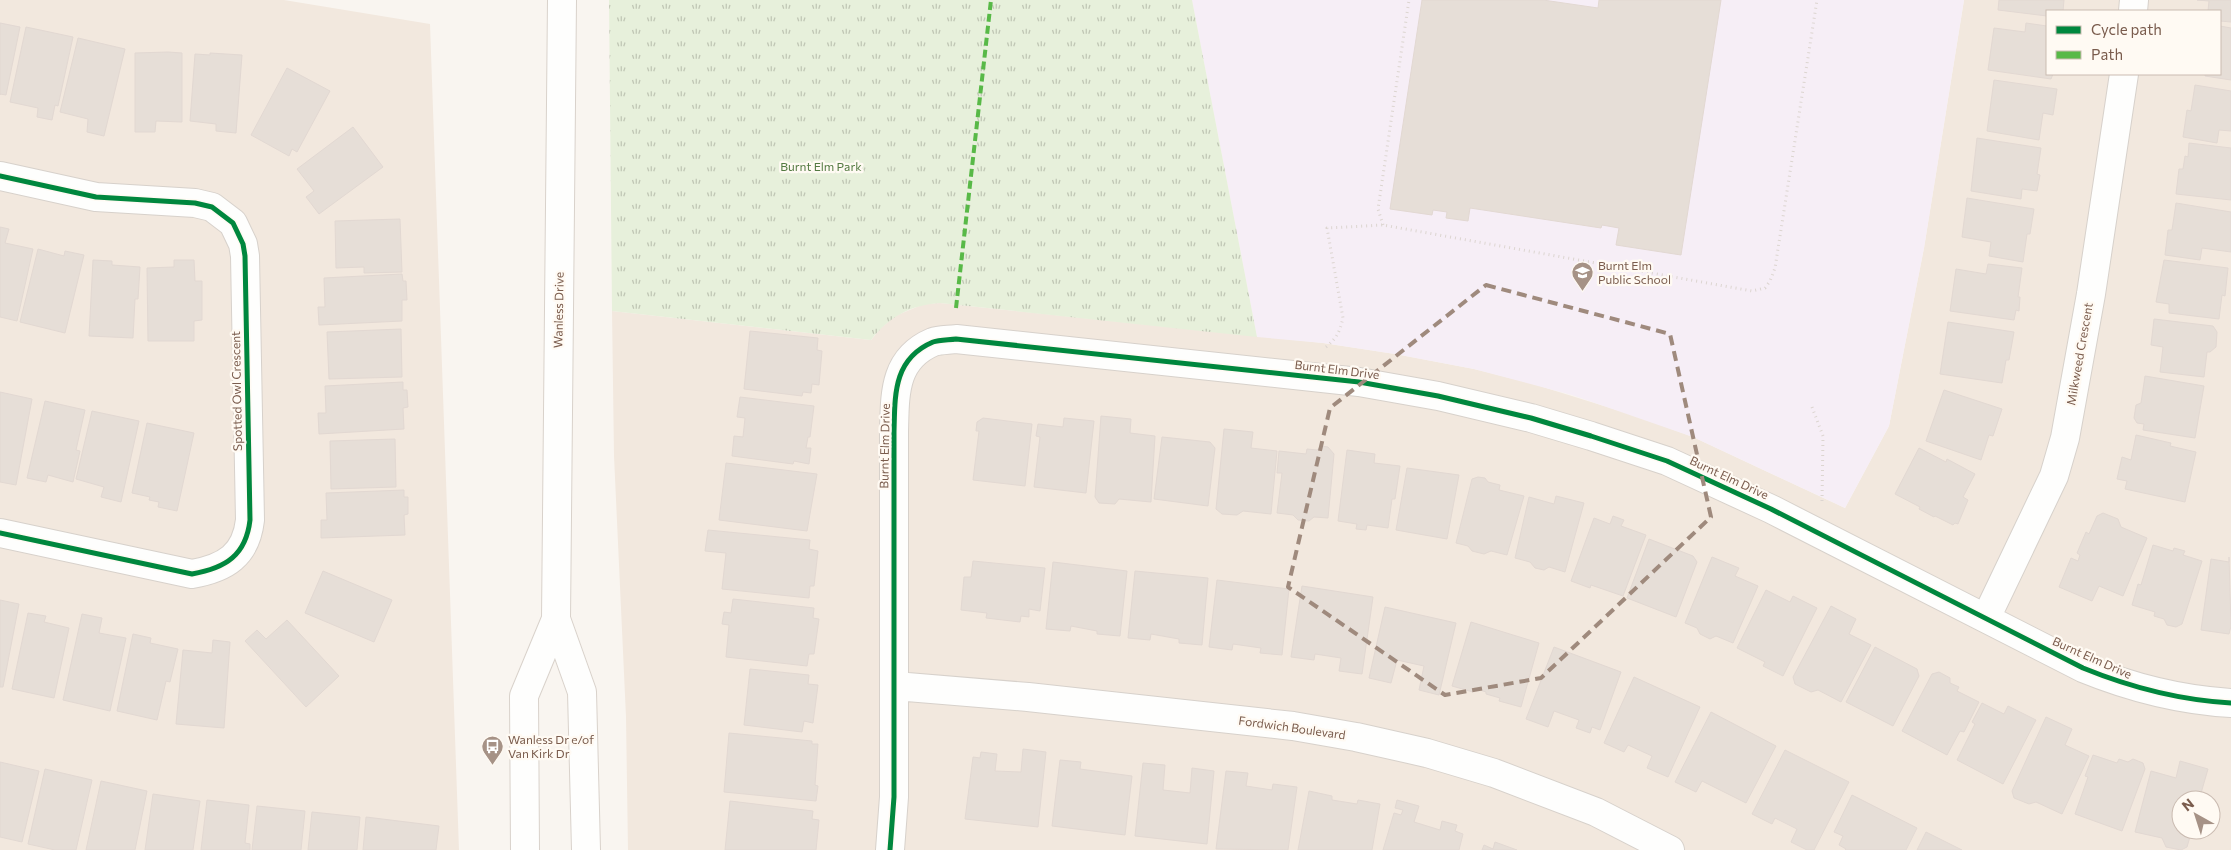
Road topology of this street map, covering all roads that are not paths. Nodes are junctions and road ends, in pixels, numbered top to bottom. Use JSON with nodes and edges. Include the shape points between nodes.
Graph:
{"nodes":[{"id":1,"x":562,"y":0,"type":"edge"},
{"id":2,"x":2124,"y":75,"type":"edge"},
{"id":3,"x":0,"y":176,"type":"edge"},
{"id":4,"x":0,"y":533,"type":"edge"},
{"id":5,"x":1986,"y":618,"type":"junction"},
{"id":6,"x":556,"y":620,"type":"junction"},
{"id":7,"x":895,"y":686,"type":"junction"},
{"id":8,"x":2231,"y":703,"type":"edge"},
{"id":9,"x":525,"y":850,"type":"edge"},
{"id":10,"x":586,"y":850,"type":"edge"},
{"id":11,"x":890,"y":850,"type":"edge"},
{"id":12,"x":1670,"y":850,"type":"edge"}],
"edges":[{"from":1,"to":6,"type":"street","name":"Wanless Drive"},
{"from":2,"to":5,"type":"street","name":"Milkweed Crescent","via":[[2091,294],[2065,438],[2054,476]]},
{"from":3,"to":4,"type":"street","name":"Spotted Owl Crescent","via":[[96,197],[196,202],[224,214],[232,223],[245,256],[250,520],[248,536],[232,559],[208,571],[192,574]]},
{"from":5,"to":7,"type":"street","name":"Burnt Elm Drive","via":[[1831,538],[1697,475],[1631,449],[1531,418],[1359,382],[956,339],[934,342],[909,358],[901,369],[897,386],[894,432]]},
{"from":5,"to":8,"type":"street","name":"Burnt Elm Drive","via":[[2083,668],[2114,680],[2181,699]]},
{"from":6,"to":9,"type":"street","name":"Wanless Drive","via":[[524,696]]},
{"from":6,"to":10,"type":"street","name":"Wanless Drive","via":[[582,692]]},
{"from":7,"to":11,"type":"street","name":"Burnt Elm Drive"},
{"from":7,"to":12,"type":"street","name":"Fordwich Boulevard","via":[[1293,726],[1356,737],[1494,773],[1596,812]]}]}
